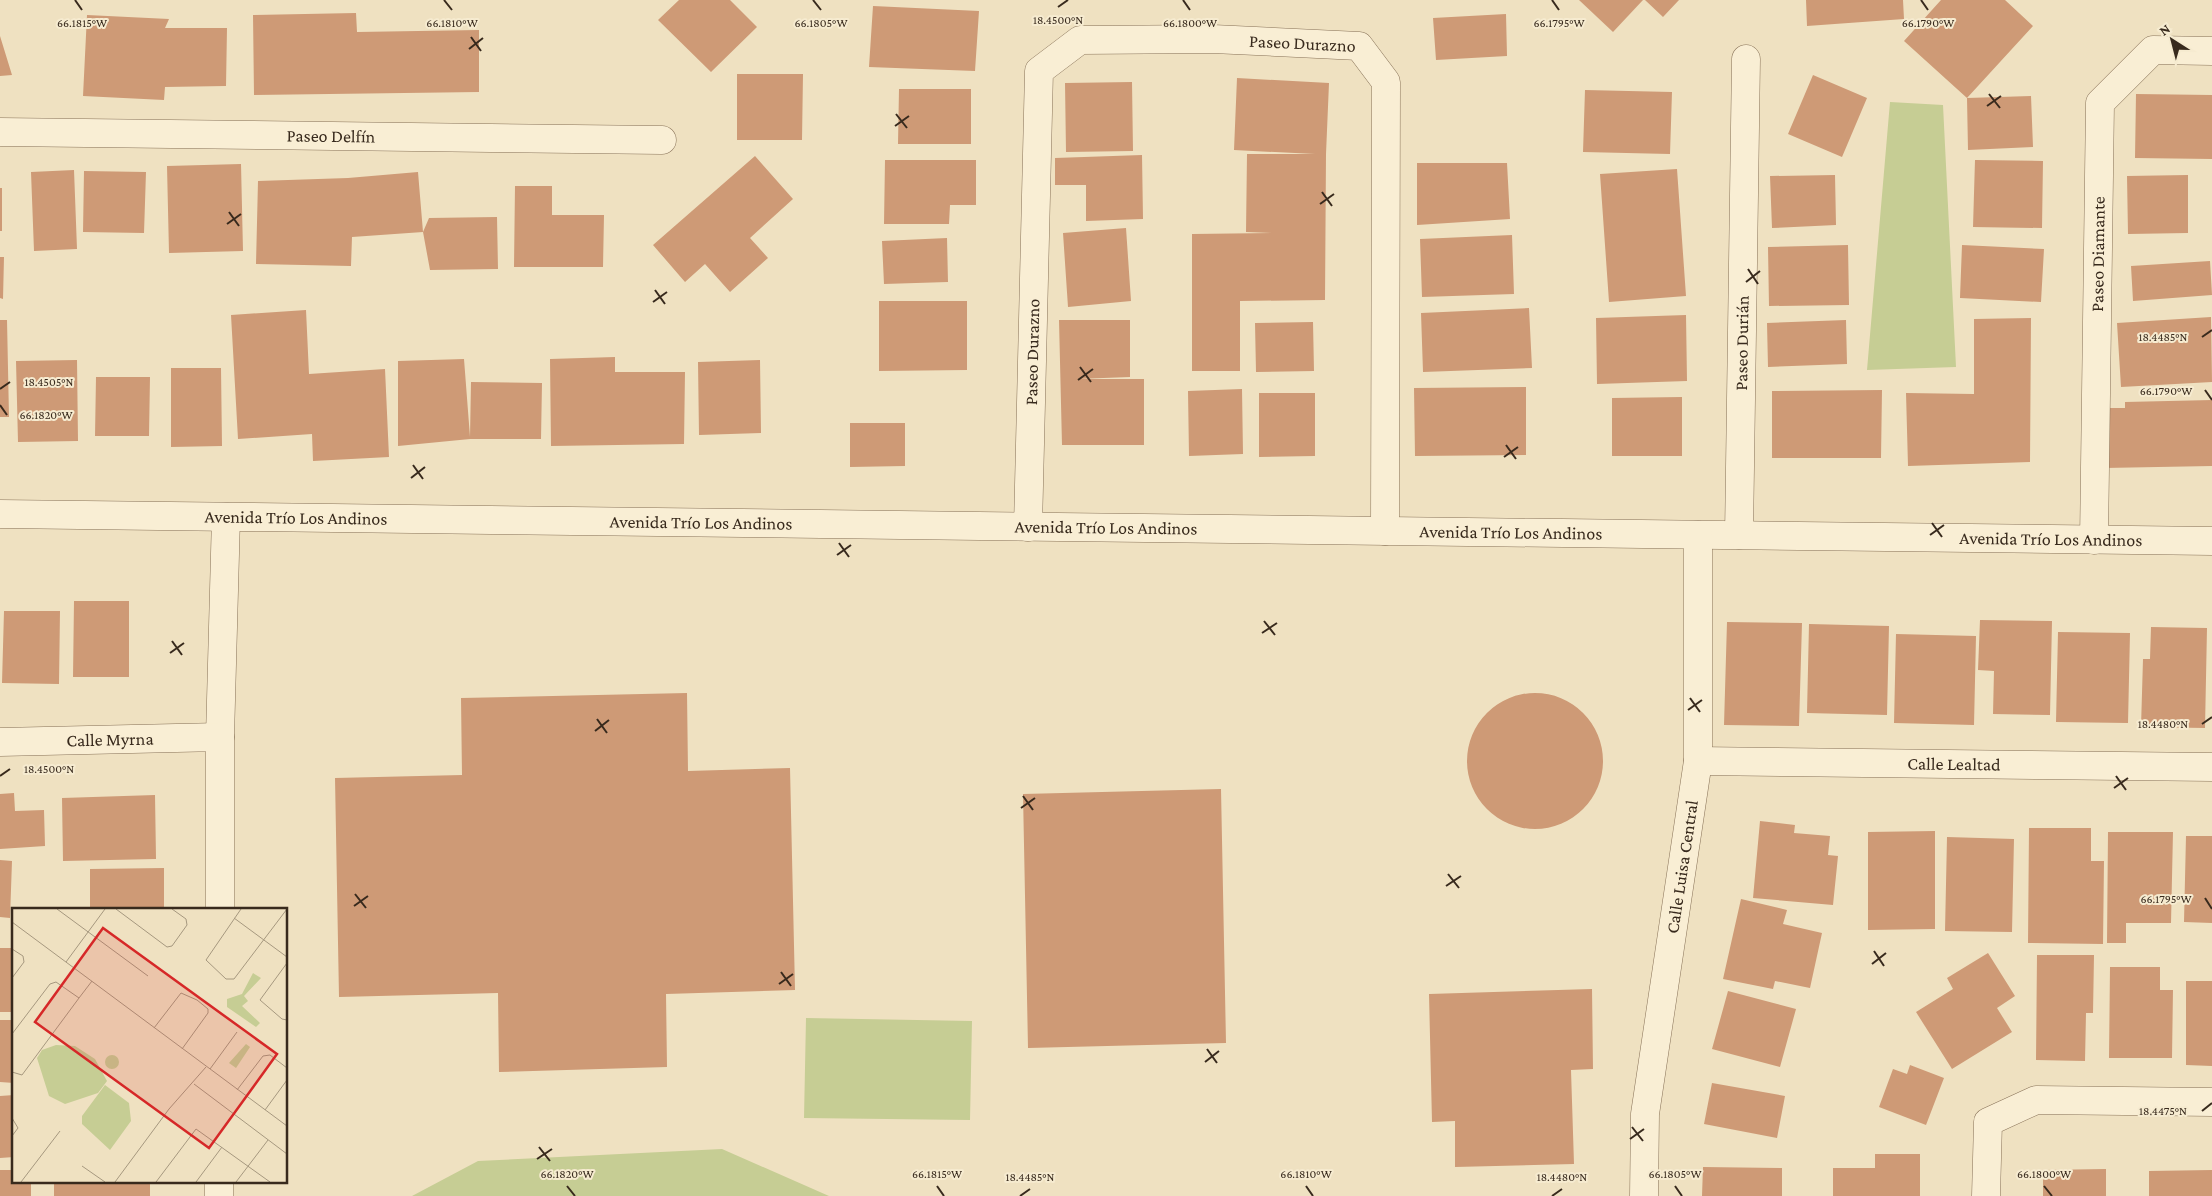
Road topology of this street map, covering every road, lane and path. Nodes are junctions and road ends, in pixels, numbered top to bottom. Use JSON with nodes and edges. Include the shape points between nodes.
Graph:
{"nodes":[{"id":1,"x":2212,"y":52,"type":"edge"},
{"id":2,"x":1746,"y":59,"type":"dead end"},
{"id":3,"x":0,"y":132,"type":"edge"},
{"id":4,"x":662,"y":140,"type":"dead end"},
{"id":5,"x":0,"y":514,"type":"edge"},
{"id":6,"x":226,"y":517,"type":"junction"},
{"id":7,"x":1028,"y":527,"type":"junction"},
{"id":8,"x":1385,"y":531,"type":"junction"},
{"id":9,"x":1698,"y":535,"type":"junction"},
{"id":10,"x":1739,"y":536,"type":"junction"},
{"id":11,"x":2094,"y":540,"type":"junction"},
{"id":12,"x":2212,"y":541,"type":"edge"},
{"id":13,"x":220,"y":737,"type":"junction"},
{"id":14,"x":0,"y":742,"type":"edge"},
{"id":15,"x":1698,"y":761,"type":"junction"},
{"id":16,"x":2212,"y":767,"type":"edge"},
{"id":17,"x":220,"y":908,"type":"edge"},
{"id":18,"x":2212,"y":1102,"type":"edge"},
{"id":19,"x":1644,"y":1196,"type":"edge"},
{"id":20,"x":1986,"y":1196,"type":"edge"}],
"edges":[{"from":1,"to":11,"type":"street","name":"Paseo Diamante","via":[[2153,50],[2100,103]]},
{"from":2,"to":10,"type":"street","name":"Paseo Durián"},
{"from":3,"to":4,"type":"street","name":"Paseo Delfín"},
{"from":5,"to":6,"type":"street","name":"Avenida Trío Los Andinos"},
{"from":6,"to":7,"type":"street","name":"Avenida Trío Los Andinos"},
{"from":6,"to":13,"type":"street"},
{"from":7,"to":8,"type":"street","name":"Avenida Trío Los Andinos"},
{"from":7,"to":8,"type":"street","name":"Paseo Durazno","via":[[1039,71],[1080,40],[1214,39],[1359,46],[1386,82]]},
{"from":8,"to":9,"type":"street","name":"Avenida Trío Los Andinos"},
{"from":9,"to":10,"type":"street","name":"Avenida Trío Los Andinos"},
{"from":9,"to":15,"type":"street","name":"Calle Luisa Central"},
{"from":10,"to":11,"type":"street","name":"Avenida Trío Los Andinos"},
{"from":11,"to":12,"type":"street","name":"Avenida Trío Los Andinos"},
{"from":13,"to":14,"type":"street","name":"Calle Myrna"},
{"from":13,"to":17,"type":"street"},
{"from":15,"to":16,"type":"street","name":"Calle Lealtad"},
{"from":15,"to":19,"type":"street","name":"Calle Luisa Central","via":[[1645,1114]]},
{"from":18,"to":20,"type":"street","via":[[2036,1100],[1988,1122]]}]}
